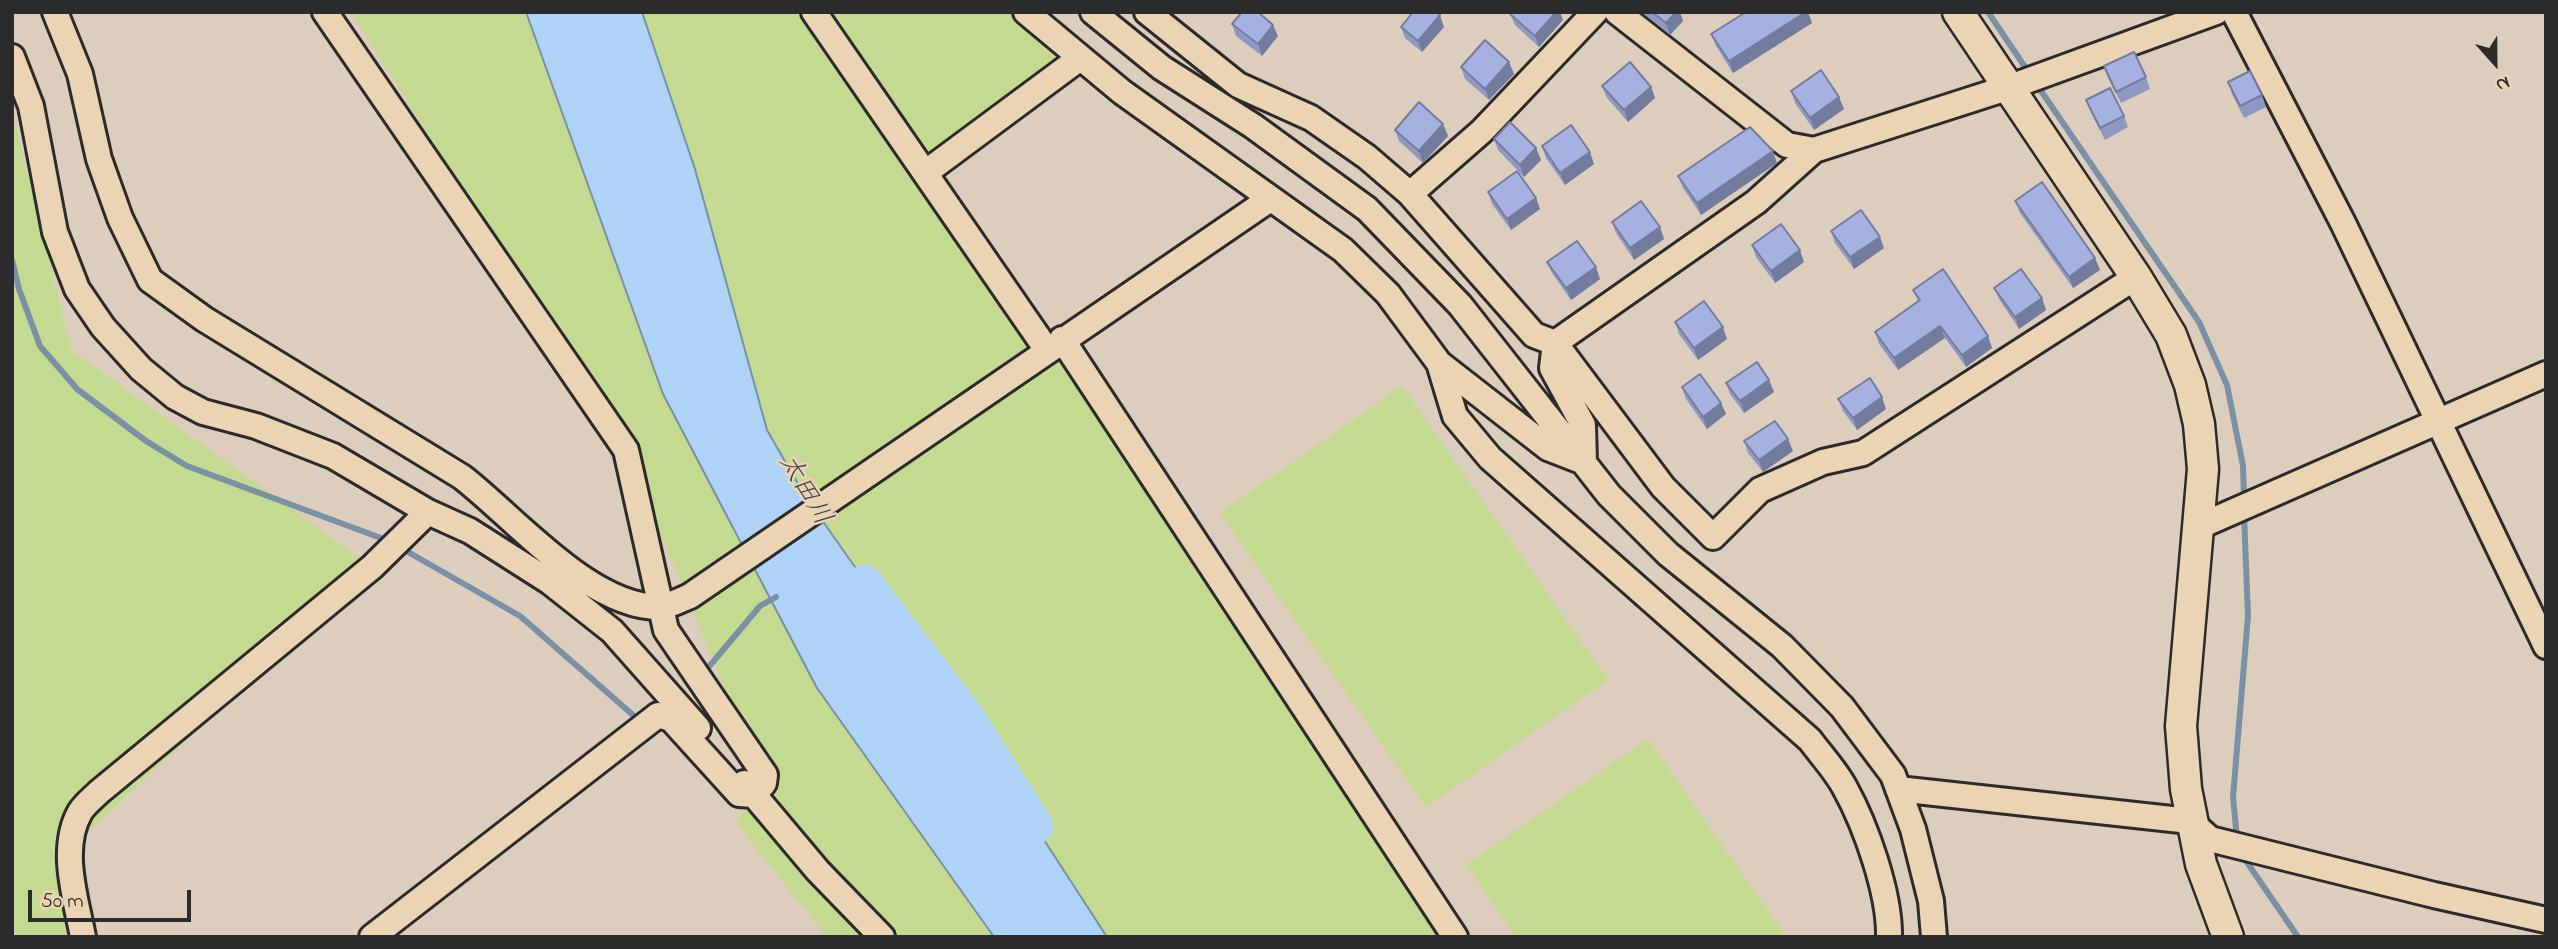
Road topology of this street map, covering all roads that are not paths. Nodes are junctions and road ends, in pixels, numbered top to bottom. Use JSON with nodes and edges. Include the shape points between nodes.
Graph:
{"nodes":[{"id":1,"x":55,"y":12,"type":"edge"},
{"id":2,"x":325,"y":12,"type":"edge"},
{"id":3,"x":814,"y":12,"type":"edge"},
{"id":4,"x":1026,"y":12,"type":"edge"},
{"id":5,"x":1093,"y":12,"type":"edge"},
{"id":6,"x":1147,"y":12,"type":"edge"},
{"id":7,"x":1595,"y":12,"type":"edge"},
{"id":8,"x":1617,"y":12,"type":"edge"},
{"id":9,"x":1958,"y":12,"type":"edge"},
{"id":10,"x":2216,"y":12,"type":"edge"},
{"id":11,"x":2234,"y":12,"type":"edge"},
{"id":12,"x":1172,"y":20,"type":"edge"},
{"id":13,"x":12,"y":57,"type":"edge"},
{"id":14,"x":1080,"y":58,"type":"junction"},
{"id":15,"x":2010,"y":88,"type":"junction"},
{"id":16,"x":1814,"y":150,"type":"junction"},
{"id":17,"x":925,"y":173,"type":"junction"},
{"id":18,"x":1410,"y":194,"type":"junction"},
{"id":19,"x":1270,"y":198,"type":"junction"},
{"id":20,"x":2136,"y":277,"type":"junction"},
{"id":21,"x":1555,"y":342,"type":"junction"},
{"id":22,"x":1048,"y":349,"type":"junction"},
{"id":23,"x":1439,"y":363,"type":"junction"},
{"id":24,"x":2546,"y":374,"type":"edge"},
{"id":25,"x":2438,"y":423,"type":"junction"},
{"id":26,"x":1584,"y":462,"type":"junction"},
{"id":27,"x":428,"y":513,"type":"junction"},
{"id":28,"x":2198,"y":527,"type":"junction"},
{"id":29,"x":662,"y":607,"type":"junction"},
{"id":30,"x":2546,"y":646,"type":"edge"},
{"id":31,"x":1898,"y":789,"type":"junction"},
{"id":32,"x":754,"y":795,"type":"junction"},
{"id":33,"x":2190,"y":821,"type":"junction"},
{"id":34,"x":2546,"y":920,"type":"edge"},
{"id":35,"x":386,"y":933,"type":"edge"},
{"id":36,"x":83,"y":937,"type":"edge"},
{"id":37,"x":882,"y":937,"type":"edge"},
{"id":38,"x":1455,"y":937,"type":"edge"},
{"id":39,"x":1889,"y":937,"type":"edge"},
{"id":40,"x":1934,"y":937,"type":"edge"},
{"id":41,"x":2228,"y":937,"type":"edge"}],
"edges":[{"from":1,"to":29,"type":"street","via":[[80,74],[99,159],[120,218],[150,280],[204,319],[462,477],[571,572],[635,604]]},
{"from":2,"to":29,"type":"street","via":[[626,450]]},
{"from":3,"to":17,"type":"street"},
{"from":4,"to":14,"type":"street"},
{"from":5,"to":26,"type":"street","via":[[1162,68],[1367,209],[1460,305]]},
{"from":6,"to":12,"type":"street"},
{"from":7,"to":18,"type":"street","via":[[1482,131]]},
{"from":8,"to":16,"type":"street","via":[[1787,145]]},
{"from":9,"to":15,"type":"street"},
{"from":10,"to":15,"type":"street"},
{"from":11,"to":25,"type":"street","via":[[2343,223]]},
{"from":12,"to":18,"type":"street","via":[[1238,85],[1311,118]]},
{"from":13,"to":27,"type":"street","via":[[31,106],[55,232],[77,289],[133,360],[176,397],[203,412],[257,426],[333,456]]},
{"from":14,"to":17,"type":"street"},
{"from":14,"to":19,"type":"street"},
{"from":15,"to":16,"type":"street"},
{"from":15,"to":20,"type":"street"},
{"from":16,"to":21,"type":"street","via":[[1756,202]]},
{"from":17,"to":22,"type":"street"},
{"from":18,"to":21,"type":"street","via":[[1534,335]]},
{"from":19,"to":22,"type":"street"},
{"from":19,"to":23,"type":"street","via":[[1343,250],[1388,294]]},
{"from":20,"to":21,"type":"street","via":[[1863,453],[1822,462],[1760,490],[1713,537],[1663,487]]},
{"from":20,"to":28,"type":"street","via":[[2171,335],[2190,385],[2203,469]]},
{"from":21,"to":26,"type":"street","via":[[1552,368],[1583,425]]},
{"from":22,"to":29,"type":"street","via":[[690,596]]},
{"from":22,"to":38,"type":"street"},
{"from":23,"to":26,"type":"street","via":[[1548,448]]},
{"from":23,"to":39,"type":"street","via":[[1455,416],[1490,458],[1810,740],[1845,788],[1869,846],[1890,924]]},
{"from":24,"to":25,"type":"street"},
{"from":25,"to":28,"type":"street"},
{"from":25,"to":30,"type":"street"},
{"from":26,"to":31,"type":"street","via":[[1609,495],[1668,554],[1782,646],[1842,707],[1893,775]]},
{"from":27,"to":32,"type":"street","via":[[470,531],[550,582],[612,631]]},
{"from":27,"to":36,"type":"street","via":[[372,567],[80,812],[70,870]]},
{"from":28,"to":33,"type":"street","via":[[2181,726]]},
{"from":29,"to":32,"type":"street","via":[[666,630],[765,775]]},
{"from":31,"to":33,"type":"street"},
{"from":31,"to":40,"type":"street","via":[[1931,901]]},
{"from":32,"to":35,"type":"street","via":[[739,794],[671,719],[658,715]]},
{"from":32,"to":37,"type":"street"},
{"from":33,"to":34,"type":"street","via":[[2210,839]]},
{"from":33,"to":41,"type":"street"}]}
